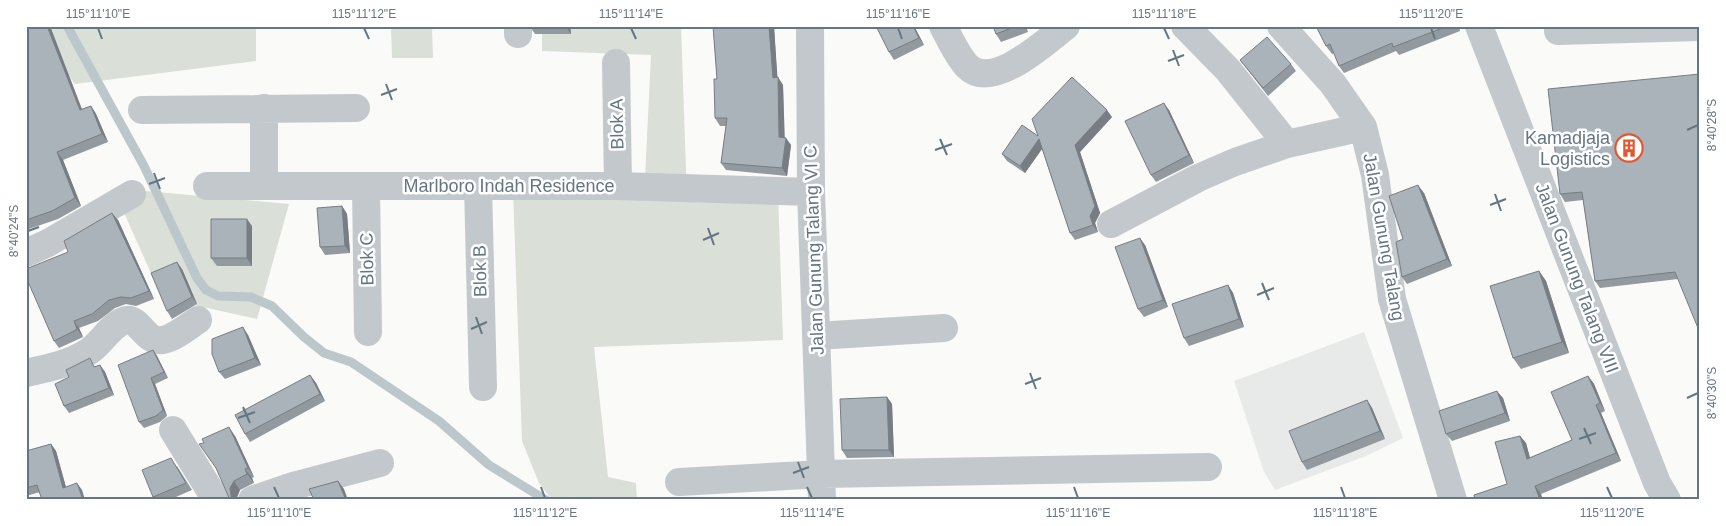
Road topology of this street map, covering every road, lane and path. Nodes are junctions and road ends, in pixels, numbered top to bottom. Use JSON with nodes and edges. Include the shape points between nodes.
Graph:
{"nodes":[{"id":1,"x":810,"y":26,"type":"edge"},
{"id":2,"x":943,"y":26,"type":"edge"},
{"id":3,"x":1066,"y":26,"type":"edge"},
{"id":4,"x":1185,"y":26,"type":"edge"},
{"id":5,"x":1282,"y":26,"type":"edge"},
{"id":6,"x":1479,"y":26,"type":"edge"},
{"id":7,"x":1700,"y":27,"type":"edge"},
{"id":8,"x":1558,"y":31,"type":"dead end"},
{"id":9,"x":616,"y":63,"type":"dead end"},
{"id":10,"x":264,"y":108,"type":"junction"},
{"id":11,"x":356,"y":108,"type":"dead end"},
{"id":12,"x":142,"y":110,"type":"dead end"},
{"id":13,"x":1363,"y":127,"type":"junction"},
{"id":14,"x":1287,"y":144,"type":"junction"},
{"id":15,"x":207,"y":186,"type":"dead end"},
{"id":16,"x":264,"y":186,"type":"junction"},
{"id":17,"x":366,"y":186,"type":"junction"},
{"id":18,"x":478,"y":186,"type":"junction"},
{"id":19,"x":618,"y":186,"type":"junction"},
{"id":20,"x":811,"y":192,"type":"junction"},
{"id":21,"x":132,"y":194,"type":"dead end"},
{"id":22,"x":1111,"y":224,"type":"dead end"},
{"id":23,"x":26,"y":253,"type":"edge"},
{"id":24,"x":198,"y":320,"type":"dead end"},
{"id":25,"x":944,"y":328,"type":"dead end"},
{"id":26,"x":368,"y":332,"type":"dead end"},
{"id":27,"x":817,"y":336,"type":"junction"},
{"id":28,"x":26,"y":373,"type":"edge"},
{"id":29,"x":483,"y":387,"type":"dead end"},
{"id":30,"x":173,"y":430,"type":"dead end"},
{"id":31,"x":380,"y":463,"type":"dead end"},
{"id":32,"x":1208,"y":467,"type":"dead end"},
{"id":33,"x":679,"y":482,"type":"dead end"},
{"id":34,"x":822,"y":487,"type":"edge"},
{"id":35,"x":216,"y":500,"type":"edge"},
{"id":36,"x":252,"y":500,"type":"edge"},
{"id":37,"x":1453,"y":500,"type":"edge"},
{"id":38,"x":1667,"y":500,"type":"edge"}],
"edges":[{"from":1,"to":20,"type":"street","name":"Jalan Gunung Talang VI C"},
{"from":2,"to":3,"type":"street","via":[[967,66],[979,74],[988,75],[1022,59]]},
{"from":4,"to":14,"type":"street","via":[[1228,70]]},
{"from":5,"to":13,"type":"street","name":"Jalan Gunung Talang","via":[[1333,84]]},
{"from":6,"to":38,"type":"street","name":"Jalan Gunung Talang VIII","via":[[1656,483]]},
{"from":7,"to":8,"type":"street"},
{"from":9,"to":19,"type":"street","name":"Blok A"},
{"from":10,"to":11,"type":"street"},
{"from":10,"to":12,"type":"street"},
{"from":10,"to":16,"type":"street"},
{"from":13,"to":14,"type":"street"},
{"from":13,"to":37,"type":"street","name":"Jalan Gunung Talang","via":[[1375,175],[1392,299]]},
{"from":14,"to":22,"type":"street","via":[[1198,178]]},
{"from":15,"to":16,"type":"street","name":"Marlboro Indah Residence"},
{"from":16,"to":17,"type":"street","name":"Marlboro Indah Residence"},
{"from":17,"to":18,"type":"street","name":"Marlboro Indah Residence"},
{"from":17,"to":26,"type":"street","name":"Blok C"},
{"from":18,"to":19,"type":"street","name":"Marlboro Indah Residence"},
{"from":18,"to":29,"type":"street","name":"Blok B"},
{"from":19,"to":20,"type":"street","name":"Marlboro Indah Residence"},
{"from":20,"to":27,"type":"street","name":"Jalan Gunung Talang VI C"},
{"from":21,"to":23,"type":"street"},
{"from":24,"to":28,"type":"street","via":[[170,337],[158,340],[147,336],[127,319],[89,351],[65,364]]},
{"from":25,"to":27,"type":"street"},
{"from":27,"to":34,"type":"street","name":"Jalan Gunung Talang VI C"},
{"from":30,"to":35,"type":"street"},
{"from":31,"to":36,"type":"street"},
{"from":32,"to":34,"type":"street"},
{"from":33,"to":34,"type":"street"}]}
